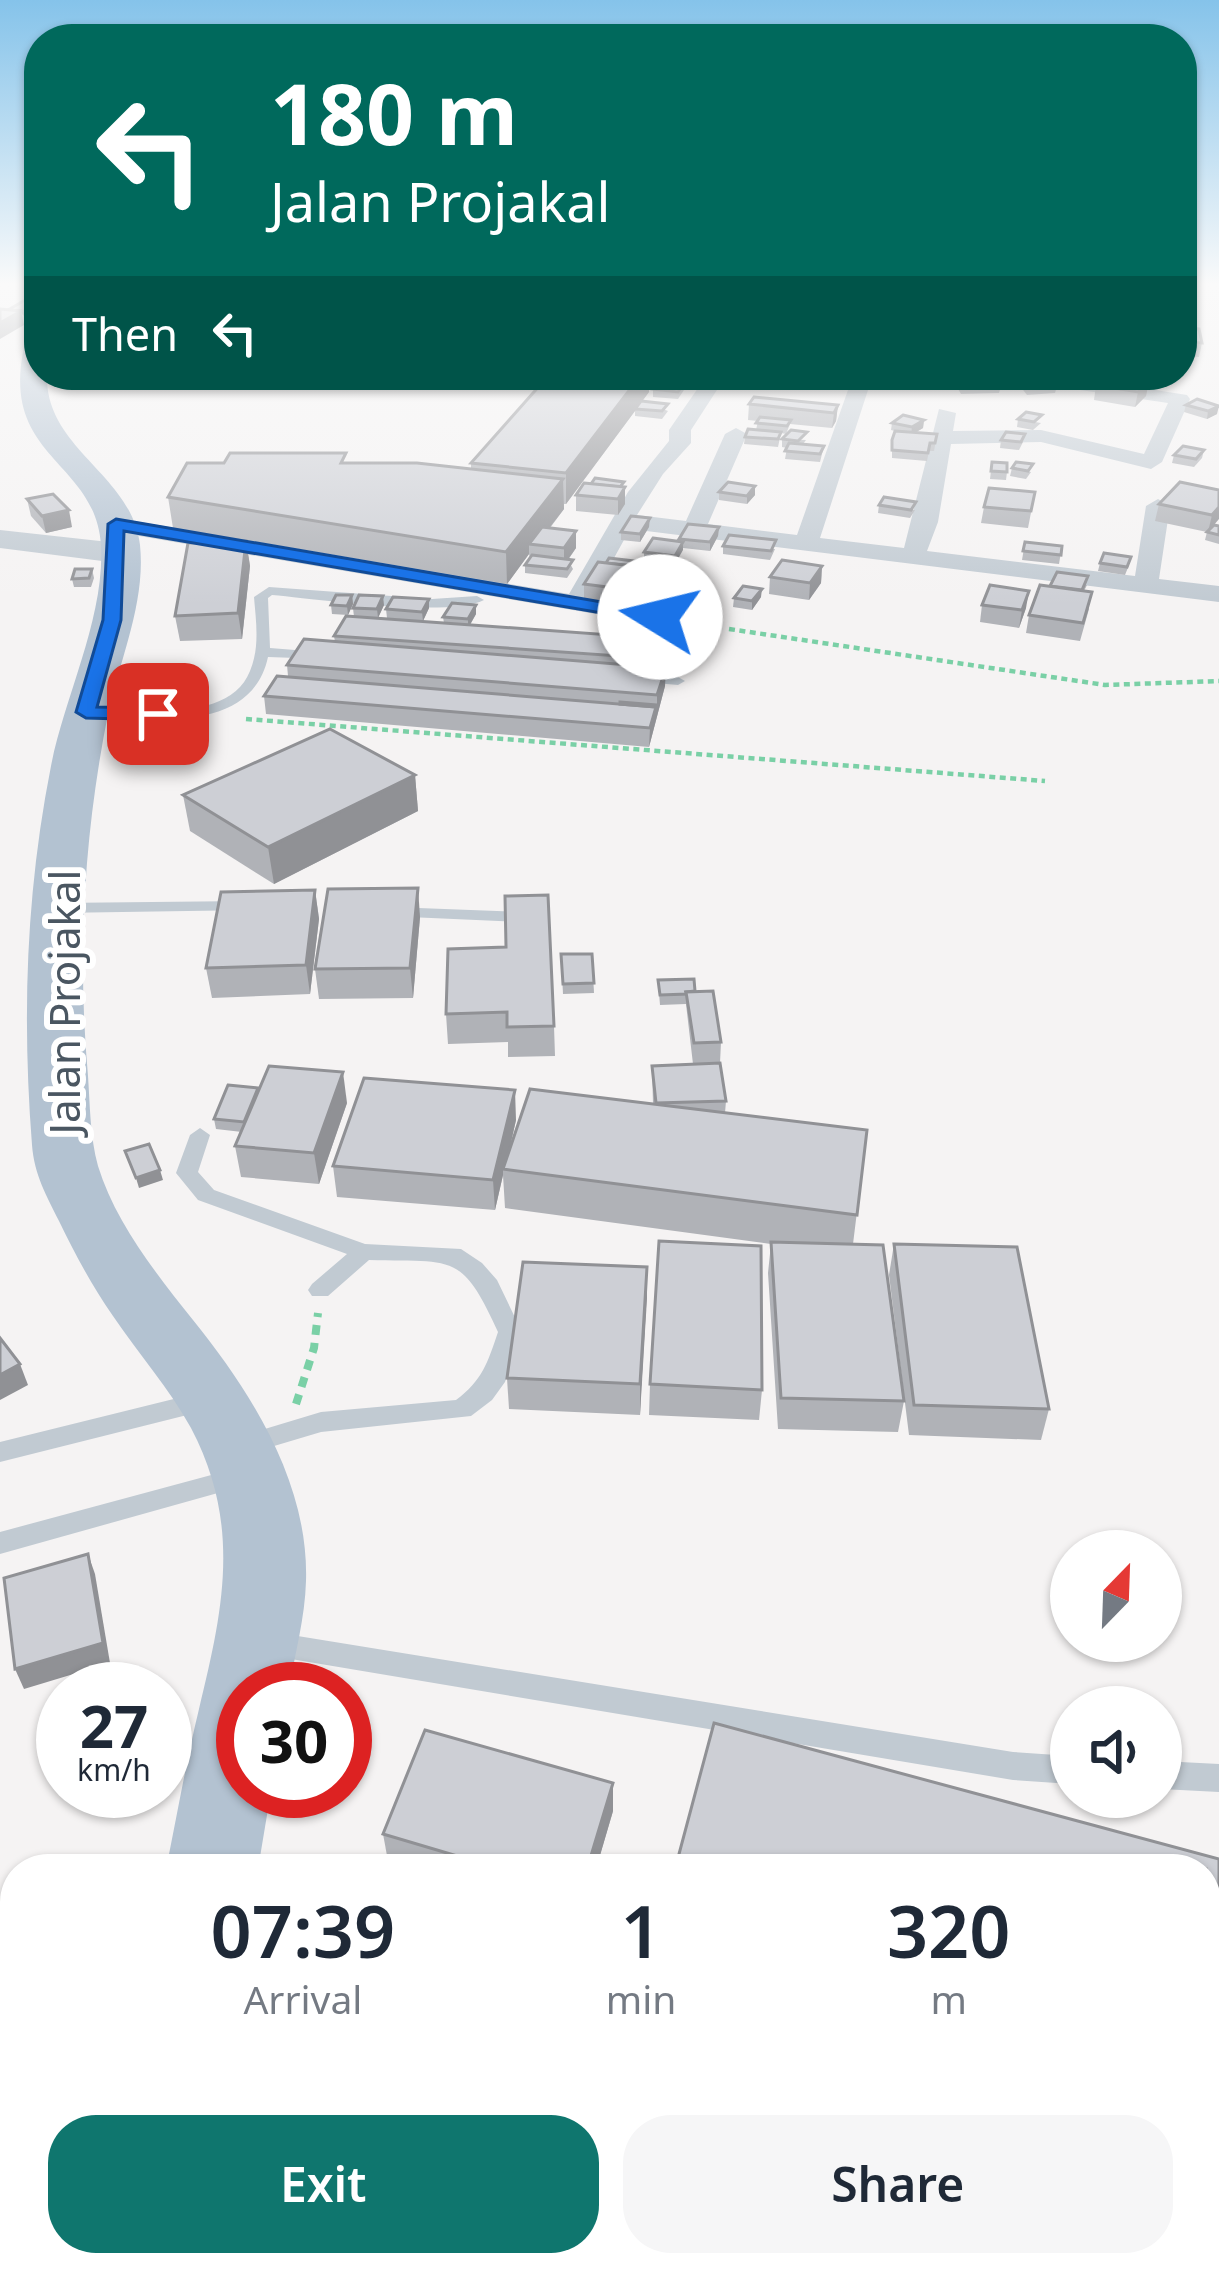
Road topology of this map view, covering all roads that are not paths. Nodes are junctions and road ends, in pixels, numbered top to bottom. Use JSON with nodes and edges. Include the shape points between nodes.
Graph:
{"nodes":[{"id":1,"x":13,"y":393,"type":"edge"},
{"id":2,"x":705,"y":393,"type":"edge"},
{"id":3,"x":857,"y":393,"type":"edge"},
{"id":4,"x":951,"y":393,"type":"edge"},
{"id":5,"x":1146,"y":393,"type":"edge"},
{"id":6,"x":736,"y":434,"type":"dead end"},
{"id":7,"x":943,"y":438,"type":"junction"},
{"id":8,"x":1158,"y":506,"type":"edge"},
{"id":9,"x":626,"y":521,"type":"junction"},
{"id":10,"x":694,"y":530,"type":"junction"},
{"id":11,"x":0,"y":539,"type":"edge"},
{"id":12,"x":117,"y":539,"type":"junction"},
{"id":13,"x":806,"y":545,"type":"junction"},
{"id":14,"x":912,"y":559,"type":"junction"},
{"id":15,"x":1146,"y":585,"type":"junction"},
{"id":16,"x":1219,"y":594,"type":"edge"},
{"id":17,"x":477,"y":600,"type":"edge"},
{"id":18,"x":576,"y":604,"type":"junction"},
{"id":19,"x":702,"y":624,"type":"road end"},
{"id":20,"x":261,"y":652,"type":"junction"},
{"id":21,"x":328,"y":656,"type":"edge"},
{"id":22,"x":615,"y":676,"type":"edge"},
{"id":23,"x":678,"y":681,"type":"dead end"},
{"id":24,"x":86,"y":712,"type":"junction"},
{"id":25,"x":267,"y":907,"type":"edge"},
{"id":26,"x":56,"y":908,"type":"junction"},
{"id":27,"x":382,"y":911,"type":"edge"},
{"id":28,"x":520,"y":917,"type":"edge"},
{"id":29,"x":200,"y":1135,"type":"dead end"},
{"id":30,"x":364,"y":1252,"type":"junction"},
{"id":31,"x":320,"y":1290,"type":"road end"},
{"id":32,"x":246,"y":1438,"type":"junction"},
{"id":33,"x":0,"y":1452,"type":"edge"},
{"id":34,"x":0,"y":1544,"type":"edge"},
{"id":35,"x":251,"y":1662,"type":"edge"},
{"id":36,"x":372,"y":1692,"type":"edge"},
{"id":37,"x":1050,"y":1768,"type":"edge"},
{"id":38,"x":1182,"y":1776,"type":"edge"},
{"id":39,"x":1219,"y":1778,"type":"edge"},
{"id":40,"x":222,"y":1818,"type":"edge"},
{"id":41,"x":215,"y":1854,"type":"edge"}],
"edges":[{"from":1,"to":12,"type":"main road","via":[[13,415],[25,434],[96,497]]},
{"from":2,"to":9,"type":"street"},
{"from":3,"to":13,"type":"street"},
{"from":4,"to":7,"type":"street"},
{"from":5,"to":7,"type":"street","via":[[1180,398],[1151,463],[1041,436]]},
{"from":6,"to":10,"type":"street"},
{"from":7,"to":14,"type":"street"},
{"from":8,"to":15,"type":"street"},
{"from":9,"to":10,"type":"street"},
{"from":9,"to":18,"type":"street"},
{"from":10,"to":13,"type":"street"},
{"from":11,"to":12,"type":"street"},
{"from":12,"to":18,"type":"street"},
{"from":12,"to":24,"type":"main road","name":"Jalan Projakal","via":[[112,620]]},
{"from":13,"to":14,"type":"street"},
{"from":14,"to":15,"type":"street"},
{"from":15,"to":16,"type":"street"},
{"from":17,"to":20,"type":"lane","via":[[269,591],[261,597]]},
{"from":18,"to":19,"type":"street"},
{"from":20,"to":21,"type":"lane"},
{"from":20,"to":24,"type":"lane","via":[[253,683],[223,710]]},
{"from":22,"to":23,"type":"lane"},
{"from":24,"to":26,"type":"main road","name":"Jalan Projakal"},
{"from":25,"to":26,"type":"lane"},
{"from":26,"to":32,"type":"main road","name":"Jalan Projakal","via":[[65,1161],[119,1276]]},
{"from":27,"to":28,"type":"lane"},
{"from":29,"to":30,"type":"lane","via":[[188,1173],[206,1195]]},
{"from":30,"to":31,"type":"lane"},
{"from":30,"to":32,"type":"lane","via":[[454,1255],[474,1268],[510,1332],[496,1375],[462,1409],[361,1416]]},
{"from":32,"to":33,"type":"lane"},
{"from":32,"to":34,"type":"lane"},
{"from":32,"to":35,"type":"main road","name":"Jalan Projakal","via":[[266,1565]]},
{"from":36,"to":37,"type":"lane"},
{"from":38,"to":39,"type":"lane"},
{"from":40,"to":41,"type":"main road","name":"Jalan Projakal"}]}
